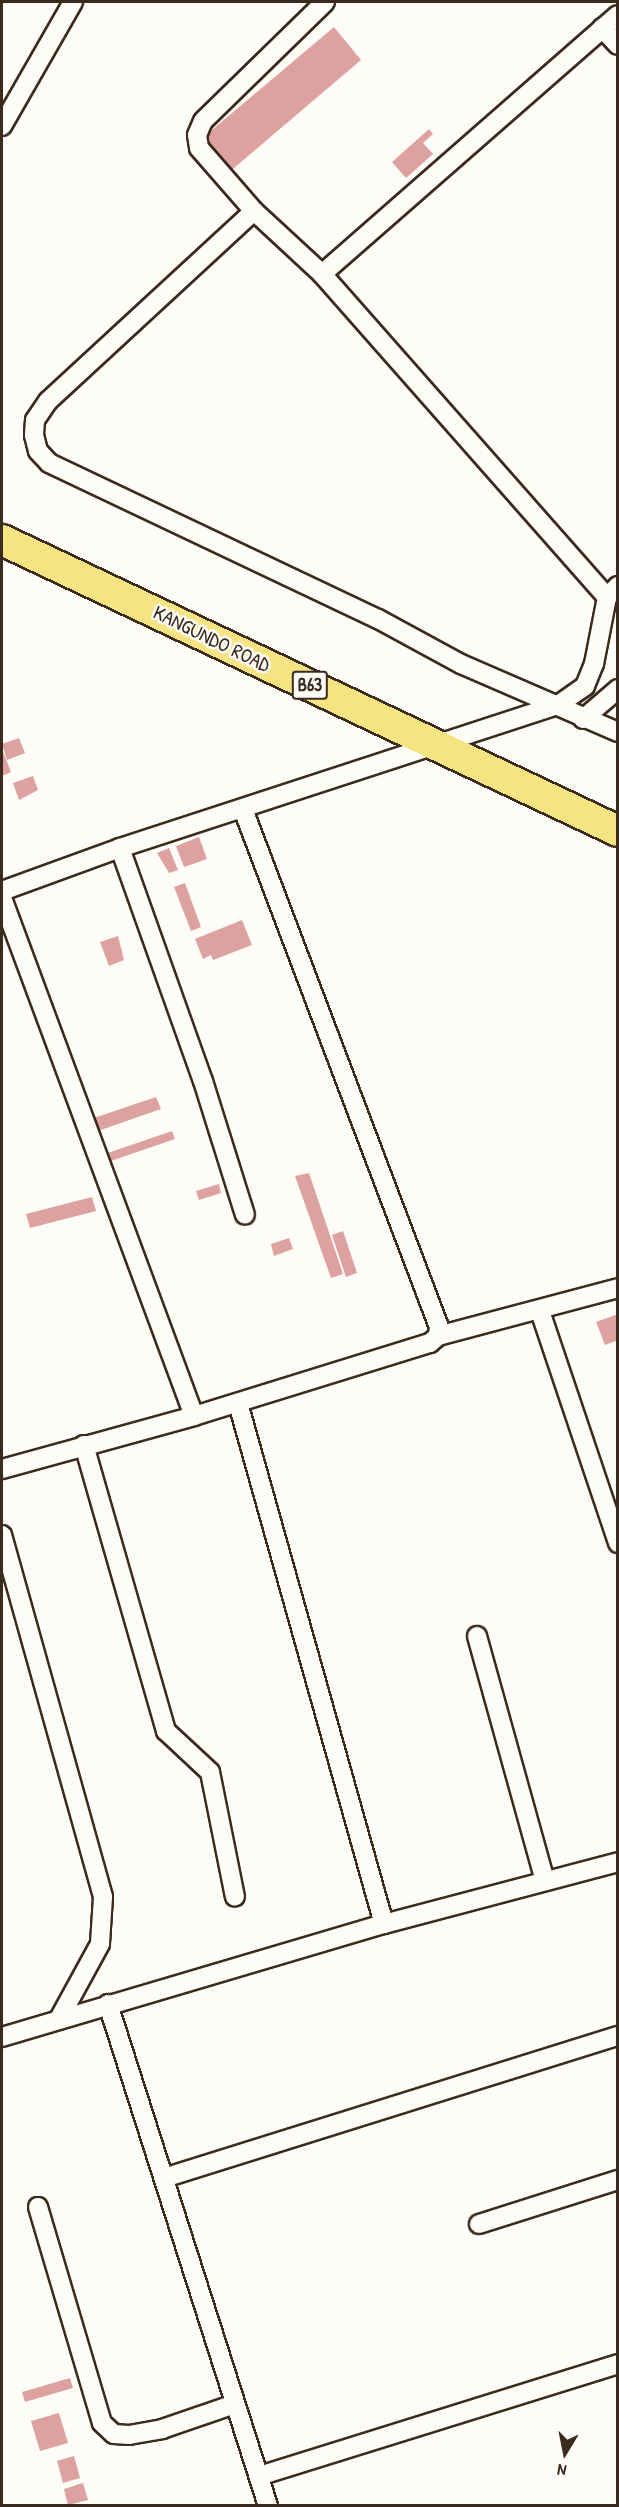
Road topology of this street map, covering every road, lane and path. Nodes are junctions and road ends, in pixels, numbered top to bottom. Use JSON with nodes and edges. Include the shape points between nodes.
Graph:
{"nodes":[{"id":1,"x":73,"y":2,"type":"edge"},
{"id":2,"x":325,"y":2,"type":"edge"},
{"id":3,"x":618,"y":15,"type":"edge"},
{"id":4,"x":602,"y":28,"type":"junction"},
{"id":5,"x":618,"y":45,"type":"edge"},
{"id":6,"x":2,"y":126,"type":"edge"},
{"id":7,"x":254,"y":211,"type":"junction"},
{"id":8,"x":322,"y":274,"type":"junction"},
{"id":9,"x":2,"y":540,"type":"edge"},
{"id":10,"x":612,"y":592,"type":"edge"},
{"id":11,"x":618,"y":689,"type":"edge"},
{"id":12,"x":558,"y":705,"type":"junction"},
{"id":13,"x":583,"y":719,"type":"junction"},
{"id":14,"x":618,"y":732,"type":"edge"},
{"id":15,"x":437,"y":745,"type":"junction"},
{"id":16,"x":243,"y":809,"type":"junction"},
{"id":17,"x":618,"y":831,"type":"edge"},
{"id":18,"x":120,"y":848,"type":"junction"},
{"id":19,"x":2,"y":891,"type":"edge"},
{"id":20,"x":2,"y":898,"type":"edge"},
{"id":21,"x":245,"y":1215,"type":"dead end"},
{"id":22,"x":618,"y":1287,"type":"edge"},
{"id":23,"x":540,"y":1311,"type":"junction"},
{"id":24,"x":438,"y":1336,"type":"junction"},
{"id":25,"x":238,"y":1402,"type":"junction"},
{"id":26,"x":194,"y":1416,"type":"junction"},
{"id":27,"x":84,"y":1445,"type":"junction"},
{"id":28,"x":2,"y":1469,"type":"edge"},
{"id":29,"x":2,"y":1535,"type":"edge"},
{"id":30,"x":618,"y":1543,"type":"edge"},
{"id":31,"x":477,"y":1636,"type":"dead end"},
{"id":32,"x":618,"y":1862,"type":"edge"},
{"id":33,"x":544,"y":1881,"type":"junction"},
{"id":34,"x":235,"y":1897,"type":"dead end"},
{"id":35,"x":384,"y":1924,"type":"junction"},
{"id":36,"x":108,"y":2004,"type":"junction"},
{"id":37,"x":59,"y":2019,"type":"junction"},
{"id":38,"x":618,"y":2036,"type":"edge"},
{"id":39,"x":2,"y":2037,"type":"edge"},
{"id":40,"x":164,"y":2178,"type":"junction"},
{"id":41,"x":618,"y":2180,"type":"edge"},
{"id":42,"x":38,"y":2207,"type":"dead end"},
{"id":43,"x":479,"y":2224,"type":"dead end"},
{"id":44,"x":618,"y":2364,"type":"edge"},
{"id":45,"x":235,"y":2404,"type":"junction"},
{"id":46,"x":259,"y":2476,"type":"junction"},
{"id":47,"x":268,"y":2505,"type":"edge"}],
"edges":[{"from":1,"to":6,"type":"street"},
{"from":2,"to":7,"type":"street","via":[[250,71],[202,121],[197,135],[206,157]]},
{"from":3,"to":4,"type":"street"},
{"from":4,"to":5,"type":"street"},
{"from":4,"to":8,"type":"street"},
{"from":7,"to":8,"type":"street"},
{"from":7,"to":12,"type":"street","via":[[48,401],[35,420],[38,451],[49,463],[378,619],[460,664]]},
{"from":8,"to":10,"type":"street"},
{"from":9,"to":15,"type":"highway","name":"KANGUNDO ROAD","number":"B63"},
{"from":10,"to":12,"type":"street","via":[[585,686]]},
{"from":11,"to":13,"type":"street"},
{"from":12,"to":13,"type":"street"},
{"from":12,"to":15,"type":"street"},
{"from":13,"to":14,"type":"street"},
{"from":15,"to":16,"type":"street"},
{"from":15,"to":17,"type":"highway","name":"KANGUNDO ROAD","number":"B63"},
{"from":16,"to":18,"type":"street"},
{"from":16,"to":24,"type":"street","via":[[439,1327]]},
{"from":18,"to":19,"type":"street"},
{"from":18,"to":21,"type":"street","via":[[203,1081]]},
{"from":20,"to":26,"type":"street"},
{"from":22,"to":23,"type":"street"},
{"from":23,"to":24,"type":"street"},
{"from":23,"to":30,"type":"street"},
{"from":24,"to":25,"type":"street","via":[[430,1343]]},
{"from":25,"to":26,"type":"street"},
{"from":25,"to":35,"type":"street"},
{"from":26,"to":27,"type":"street"},
{"from":27,"to":28,"type":"street"},
{"from":27,"to":34,"type":"street","via":[[166,1731],[210,1772]]},
{"from":29,"to":37,"type":"street","via":[[104,1897],[100,1944]]},
{"from":31,"to":33,"type":"street"},
{"from":32,"to":33,"type":"street"},
{"from":33,"to":35,"type":"street"},
{"from":35,"to":36,"type":"street"},
{"from":36,"to":37,"type":"street"},
{"from":36,"to":40,"type":"street"},
{"from":37,"to":39,"type":"street"},
{"from":38,"to":40,"type":"street"},
{"from":40,"to":45,"type":"street"},
{"from":41,"to":43,"type":"street"},
{"from":42,"to":45,"type":"street","via":[[102,2423],[114,2434],[129,2435],[162,2429]]},
{"from":44,"to":46,"type":"street"},
{"from":45,"to":46,"type":"street"},
{"from":46,"to":47,"type":"street"}]}
